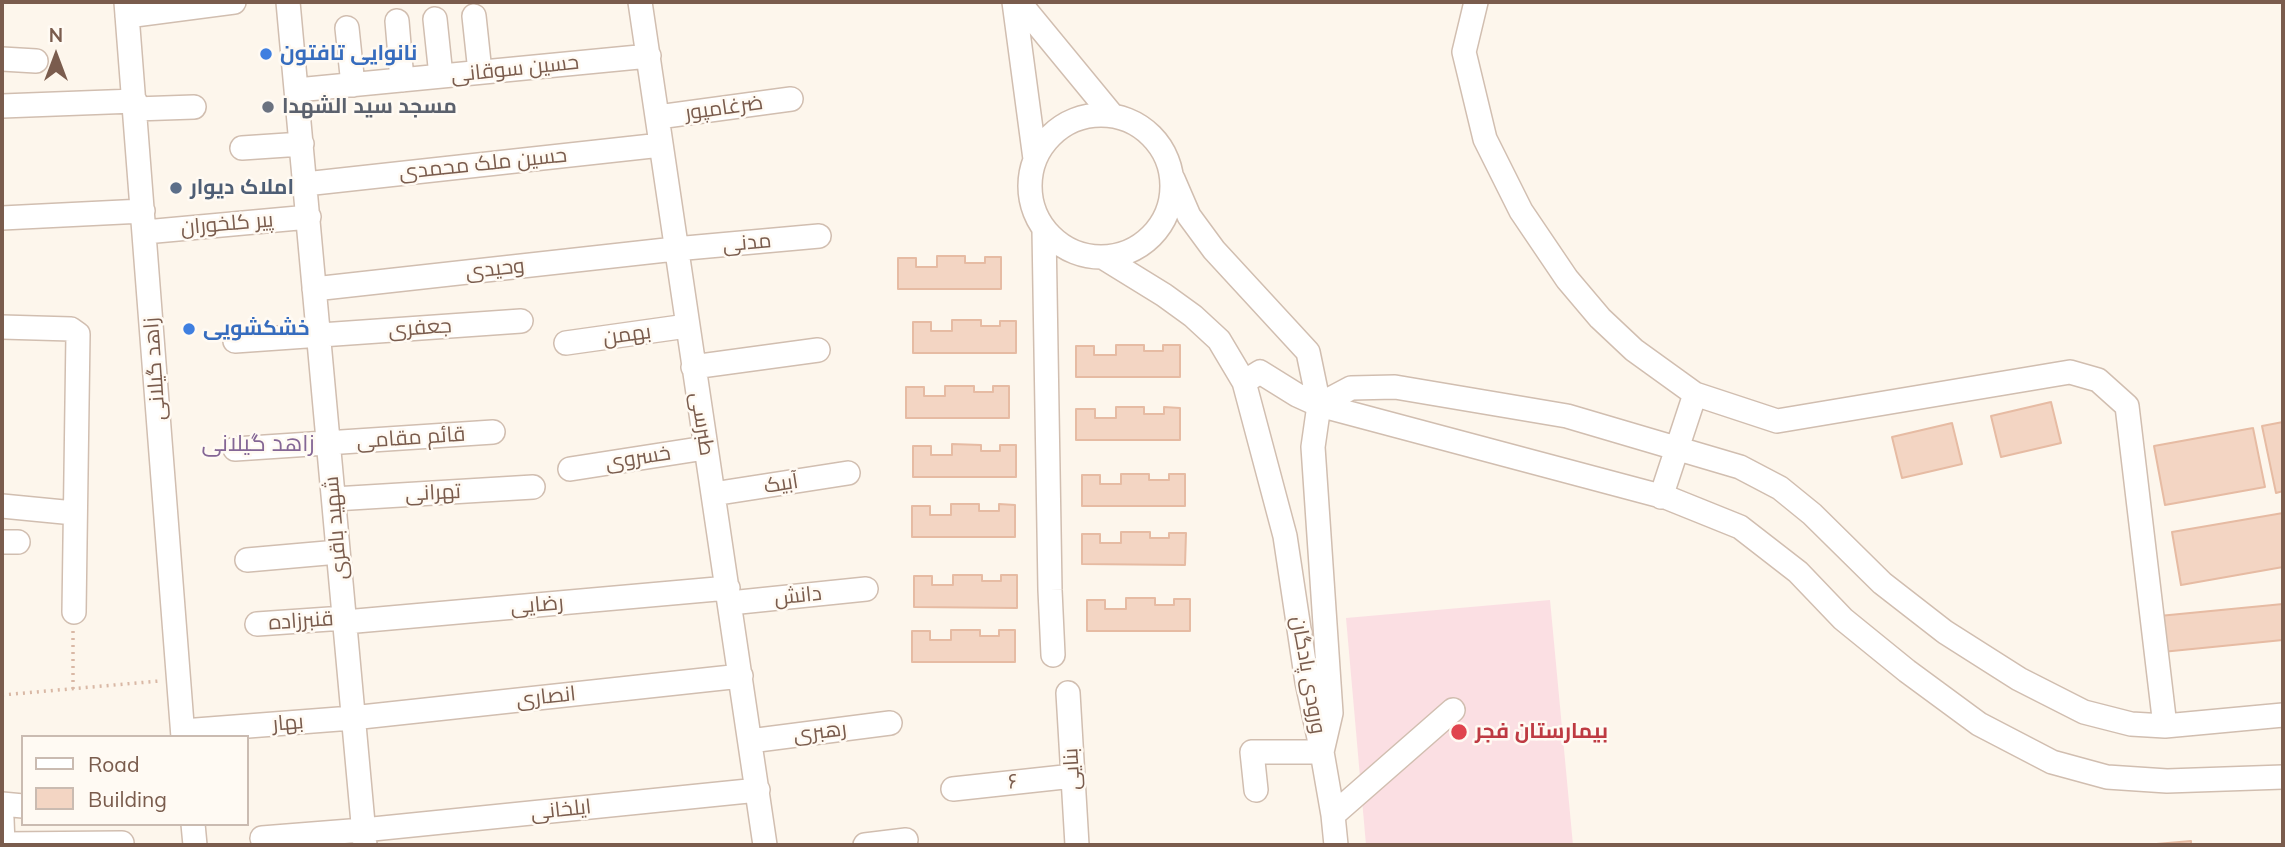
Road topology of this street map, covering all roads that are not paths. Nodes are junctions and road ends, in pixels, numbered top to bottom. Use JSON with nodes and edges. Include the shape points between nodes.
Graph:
{"nodes":[{"id":1,"x":234,"y":2,"type":"edge"},
{"id":2,"x":288,"y":2,"type":"edge"},
{"id":3,"x":640,"y":2,"type":"edge"},
{"id":4,"x":1017,"y":2,"type":"edge"},
{"id":5,"x":1476,"y":2,"type":"edge"},
{"id":6,"x":127,"y":9,"type":"edge"},
{"id":7,"x":474,"y":16,"type":"dead end"},
{"id":8,"x":435,"y":19,"type":"dead end"},
{"id":9,"x":397,"y":22,"type":"dead end"},
{"id":10,"x":347,"y":28,"type":"dead end"},
{"id":11,"x":649,"y":56,"type":"junction"},
{"id":12,"x":2,"y":59,"type":"edge"},
{"id":13,"x":36,"y":61,"type":"dead end"},
{"id":14,"x":480,"y":72,"type":"junction"},
{"id":15,"x":441,"y":76,"type":"junction"},
{"id":16,"x":402,"y":80,"type":"junction"},
{"id":17,"x":353,"y":85,"type":"junction"},
{"id":18,"x":297,"y":90,"type":"junction"},
{"id":19,"x":791,"y":99,"type":"dead end"},
{"id":20,"x":135,"y":105,"type":"junction"},
{"id":21,"x":2,"y":106,"type":"edge"},
{"id":22,"x":194,"y":107,"type":"dead end"},
{"id":23,"x":1112,"y":116,"type":"junction"},
{"id":24,"x":658,"y":117,"type":"junction"},
{"id":25,"x":302,"y":144,"type":"junction"},
{"id":26,"x":661,"y":145,"type":"junction"},
{"id":27,"x":242,"y":148,"type":"dead end"},
{"id":28,"x":1035,"y":159,"type":"junction"},
{"id":29,"x":1173,"y":179,"type":"junction"},
{"id":30,"x":305,"y":184,"type":"junction"},
{"id":31,"x":309,"y":217,"type":"junction"},
{"id":32,"x":2,"y":218,"type":"edge"},
{"id":33,"x":144,"y":222,"type":"junction"},
{"id":34,"x":1044,"y":230,"type":"junction"},
{"id":35,"x":818,"y":236,"type":"dead end"},
{"id":36,"x":675,"y":249,"type":"junction"},
{"id":37,"x":1104,"y":258,"type":"junction"},
{"id":38,"x":314,"y":289,"type":"junction"},
{"id":39,"x":522,"y":321,"type":"dead end"},
{"id":40,"x":687,"y":326,"type":"junction"},
{"id":41,"x":2,"y":327,"type":"edge"},
{"id":42,"x":318,"y":336,"type":"junction"},
{"id":43,"x":235,"y":341,"type":"dead end"},
{"id":44,"x":566,"y":344,"type":"dead end"},
{"id":45,"x":818,"y":351,"type":"dead end"},
{"id":46,"x":693,"y":367,"type":"junction"},
{"id":47,"x":1244,"y":382,"type":"junction"},
{"id":48,"x":1695,"y":394,"type":"junction"},
{"id":49,"x":1319,"y":405,"type":"junction"},
{"id":50,"x":493,"y":432,"type":"dead end"},
{"id":51,"x":328,"y":444,"type":"junction"},
{"id":52,"x":1677,"y":447,"type":"junction"},
{"id":53,"x":705,"y":448,"type":"junction"},
{"id":54,"x":235,"y":449,"type":"dead end"},
{"id":55,"x":570,"y":469,"type":"dead end"},
{"id":56,"x":848,"y":473,"type":"dead end"},
{"id":57,"x":533,"y":488,"type":"dead end"},
{"id":58,"x":713,"y":494,"type":"junction"},
{"id":59,"x":1661,"y":497,"type":"junction"},
{"id":60,"x":334,"y":499,"type":"junction"},
{"id":61,"x":2,"y":506,"type":"edge"},
{"id":62,"x":74,"y":513,"type":"junction"},
{"id":63,"x":338,"y":552,"type":"junction"},
{"id":64,"x":247,"y":560,"type":"dead end"},
{"id":65,"x":866,"y":589,"type":"dead end"},
{"id":66,"x":729,"y":595,"type":"junction"},
{"id":67,"x":74,"y":612,"type":"road end"},
{"id":68,"x":345,"y":620,"type":"junction"},
{"id":69,"x":257,"y":624,"type":"dead end"},
{"id":70,"x":1053,"y":655,"type":"dead end"},
{"id":71,"x":741,"y":676,"type":"junction"},
{"id":72,"x":1068,"y":693,"type":"dead end"},
{"id":73,"x":1453,"y":710,"type":"dead end"},
{"id":74,"x":2283,"y":715,"type":"edge"},
{"id":75,"x":352,"y":718,"type":"junction"},
{"id":76,"x":890,"y":723,"type":"dead end"},
{"id":77,"x":2165,"y":726,"type":"junction"},
{"id":78,"x":183,"y":734,"type":"edge"},
{"id":79,"x":750,"y":741,"type":"junction"},
{"id":80,"x":1322,"y":752,"type":"junction"},
{"id":81,"x":1073,"y":776,"type":"junction"},
{"id":82,"x":2283,"y":777,"type":"edge"},
{"id":83,"x":953,"y":789,"type":"dead end"},
{"id":84,"x":758,"y":790,"type":"junction"},
{"id":85,"x":1256,"y":790,"type":"dead end"},
{"id":86,"x":2,"y":804,"type":"edge"},
{"id":87,"x":21,"y":806,"type":"edge"},
{"id":88,"x":1333,"y":815,"type":"junction"},
{"id":89,"x":2,"y":819,"type":"edge"},
{"id":90,"x":192,"y":826,"type":"edge"},
{"id":91,"x":262,"y":838,"type":"dead end"},
{"id":92,"x":364,"y":838,"type":"edge"},
{"id":93,"x":906,"y":840,"type":"dead end"},
{"id":94,"x":122,"y":843,"type":"dead end"},
{"id":95,"x":3,"y":845,"type":"edge"},
{"id":96,"x":195,"y":845,"type":"edge"},
{"id":97,"x":765,"y":845,"type":"edge"},
{"id":98,"x":865,"y":845,"type":"edge"},
{"id":99,"x":1077,"y":845,"type":"edge"},
{"id":100,"x":1336,"y":845,"type":"edge"}],
"edges":[{"from":1,"to":6,"type":"street"},
{"from":2,"to":18,"type":"street","name":"شهید باقری"},
{"from":3,"to":11,"type":"street","name":"طبرسی"},
{"from":4,"to":23,"type":"street"},
{"from":4,"to":28,"type":"street"},
{"from":5,"to":48,"type":"street","via":[[1464,51],[1485,139],[1521,211],[1600,318],[1634,351]]},
{"from":6,"to":20,"type":"street","name":"زاهد گیلانی"},
{"from":7,"to":14,"type":"street"},
{"from":8,"to":15,"type":"street"},
{"from":9,"to":16,"type":"street"},
{"from":10,"to":17,"type":"street"},
{"from":11,"to":14,"type":"street","name":"حسین سوقانی"},
{"from":11,"to":24,"type":"street","name":"طبرسی"},
{"from":12,"to":13,"type":"street"},
{"from":14,"to":15,"type":"street","name":"حسین سوقانی"},
{"from":15,"to":16,"type":"street","name":"حسین سوقانی"},
{"from":16,"to":17,"type":"street","name":"حسین سوقانی"},
{"from":17,"to":18,"type":"street","name":"حسین سوقانی"},
{"from":18,"to":25,"type":"street","name":"شهید باقری"},
{"from":19,"to":24,"type":"street","name":"ضرغامپور"},
{"from":20,"to":21,"type":"street"},
{"from":20,"to":22,"type":"street"},
{"from":20,"to":33,"type":"street","name":"زاهد گیلانی"},
{"from":23,"to":28,"type":"street","via":[[1088,116],[1066,124],[1047,139]]},
{"from":23,"to":29,"type":"street","via":[[1135,122],[1153,137],[1167,156]]},
{"from":24,"to":26,"type":"street","name":"طبرسی"},
{"from":25,"to":27,"type":"street"},
{"from":25,"to":30,"type":"street","name":"شهید باقری"},
{"from":26,"to":30,"type":"street","name":"حسین ملک محمدی"},
{"from":26,"to":36,"type":"street","name":"طبرسی"},
{"from":28,"to":34,"type":"street","via":[[1029,184],[1033,208]]},
{"from":29,"to":37,"type":"street","via":[[1172,202],[1163,224],[1147,242]]},
{"from":29,"to":49,"type":"street","name":"ورودی پادگان","via":[[1189,216],[1214,250],[1308,352]]},
{"from":30,"to":31,"type":"street","name":"شهید باقری"},
{"from":31,"to":33,"type":"street","name":"پیر کلخوران"},
{"from":31,"to":38,"type":"street","name":"شهید باقری"},
{"from":32,"to":33,"type":"street","name":"پیر کلخوران"},
{"from":33,"to":78,"type":"street","name":"زاهد گیلانی"},
{"from":34,"to":37,"type":"street","via":[[1071,251]]},
{"from":34,"to":70,"type":"street"},
{"from":35,"to":36,"type":"street","name":"مدنی"},
{"from":36,"to":38,"type":"street","name":"وحیدی"},
{"from":36,"to":40,"type":"street","name":"طبرسی"},
{"from":37,"to":47,"type":"street","name":"ورودی پادگان","via":[[1164,295],[1219,340]]},
{"from":38,"to":42,"type":"street","name":"شهید باقری"},
{"from":39,"to":42,"type":"street","name":"جعفری"},
{"from":40,"to":44,"type":"street","name":"بهمن"},
{"from":40,"to":46,"type":"street","name":"طبرسی"},
{"from":41,"to":62,"type":"street","via":[[71,329],[78,334]]},
{"from":42,"to":43,"type":"street","name":"جعفری"},
{"from":42,"to":51,"type":"street","name":"شهید باقری"},
{"from":45,"to":46,"type":"street"},
{"from":46,"to":53,"type":"street","name":"طبرسی"},
{"from":47,"to":49,"type":"street","via":[[1261,372]]},
{"from":47,"to":80,"type":"street","name":"ورودی پادگان","via":[[1285,536]]},
{"from":48,"to":52,"type":"street"},
{"from":48,"to":77,"type":"street","via":[[1777,421],[2070,372],[2098,380],[2127,406]]},
{"from":49,"to":52,"type":"street","via":[[1350,388],[1395,387],[1567,416]]},
{"from":49,"to":59,"type":"street"},
{"from":49,"to":80,"type":"street","name":"ورودی پادگان","via":[[1313,447],[1331,713]]},
{"from":50,"to":51,"type":"street","name":"قائم مقامی"},
{"from":51,"to":54,"type":"street","name":"قائم مقامی"},
{"from":51,"to":60,"type":"street","name":"شهید باقری"},
{"from":52,"to":59,"type":"street"},
{"from":52,"to":77,"type":"street","via":[[1740,467],[1780,488],[1882,583],[1945,632],[2018,679],[2084,712],[2131,724]]},
{"from":53,"to":55,"type":"street","name":"خسروی"},
{"from":53,"to":58,"type":"street","name":"طبرسی"},
{"from":56,"to":58,"type":"street","name":"آبیک"},
{"from":57,"to":60,"type":"street","name":"تهرانی"},
{"from":58,"to":66,"type":"street","name":"طبرسی"},
{"from":59,"to":82,"type":"street","via":[[1740,527],[1798,572],[1843,619],[1907,671],[1979,724],[2052,762],[2107,777],[2167,781]]},
{"from":60,"to":63,"type":"street","name":"شهید باقری"},
{"from":61,"to":62,"type":"street"},
{"from":62,"to":67,"type":"street"},
{"from":63,"to":64,"type":"street"},
{"from":63,"to":68,"type":"street","name":"شهید باقری"},
{"from":65,"to":66,"type":"street","name":"دانش"},
{"from":66,"to":68,"type":"street","name":"رضایی"},
{"from":66,"to":71,"type":"street","name":"طبرسی"},
{"from":68,"to":69,"type":"street","name":"قنبرزاده"},
{"from":68,"to":75,"type":"street","name":"شهید باقری"},
{"from":71,"to":75,"type":"street","name":"انصاری"},
{"from":71,"to":79,"type":"street","name":"طبرسی"},
{"from":72,"to":81,"type":"street","name":"بنایی"},
{"from":73,"to":88,"type":"street"},
{"from":74,"to":77,"type":"street"},
{"from":75,"to":78,"type":"street","name":"بهار"},
{"from":75,"to":92,"type":"street","name":"شهید باقری"},
{"from":76,"to":79,"type":"street","name":"رهبری"},
{"from":79,"to":84,"type":"street","name":"طبرسی"},
{"from":80,"to":85,"type":"street","via":[[1252,752]]},
{"from":80,"to":88,"type":"street"},
{"from":81,"to":83,"type":"street","name":"۶"},
{"from":81,"to":99,"type":"street","name":"بنایی"},
{"from":84,"to":92,"type":"street","name":"ایلخانی"},
{"from":84,"to":97,"type":"street","name":"طبرسی"},
{"from":86,"to":87,"type":"street"},
{"from":88,"to":100,"type":"street"},
{"from":89,"to":95,"type":"street"},
{"from":90,"to":96,"type":"street"},
{"from":91,"to":92,"type":"street","name":"ایلخانی"},
{"from":93,"to":98,"type":"street"},
{"from":94,"to":95,"type":"street"}]}
